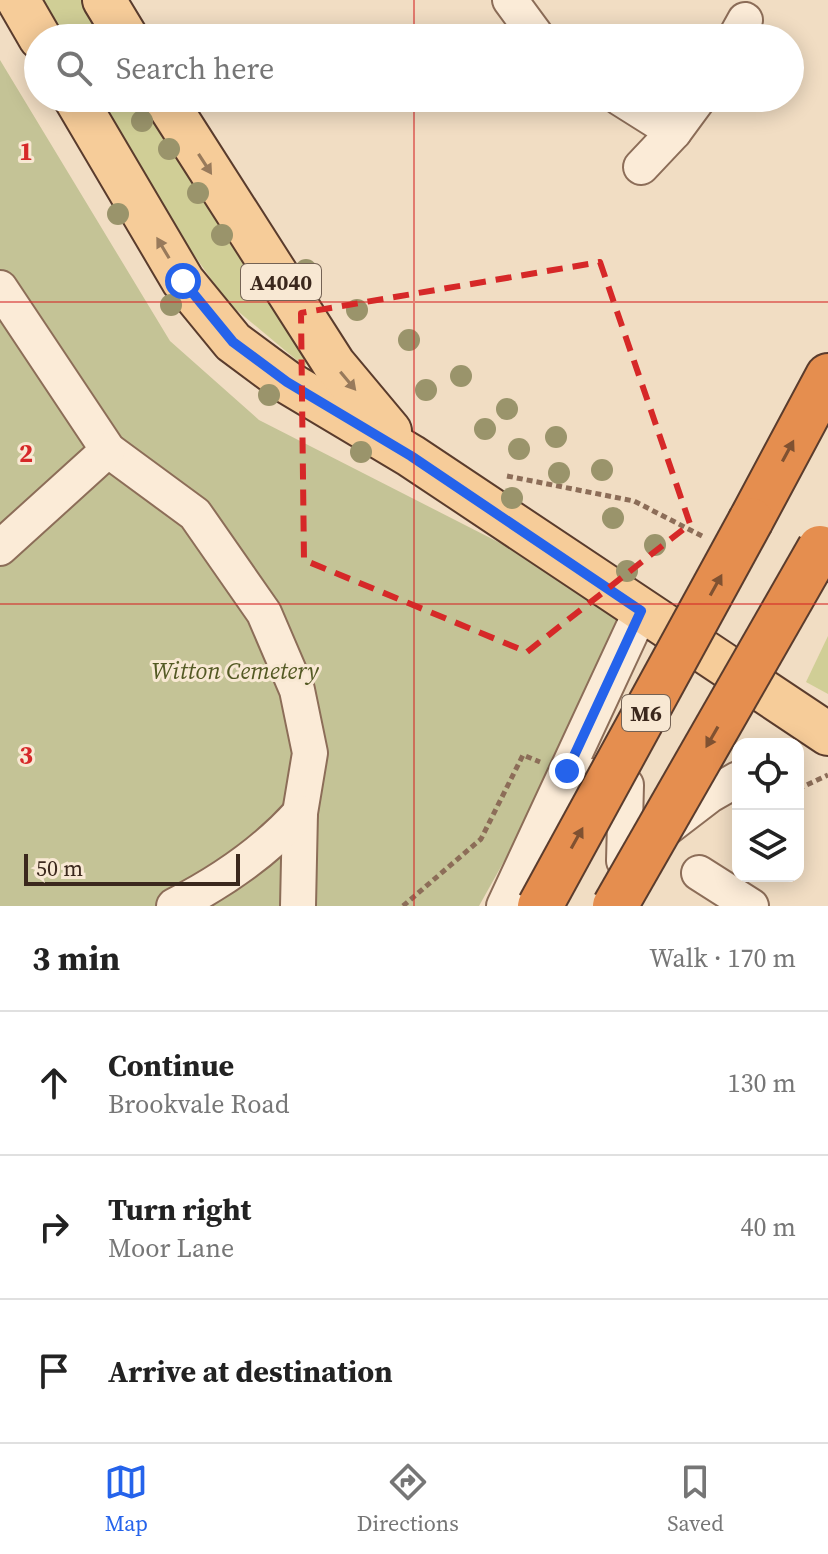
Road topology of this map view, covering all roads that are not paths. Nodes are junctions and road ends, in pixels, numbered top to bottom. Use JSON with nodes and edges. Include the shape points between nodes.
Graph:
{"nodes":[{"id":1,"x":18,"y":0,"type":"edge"},
{"id":2,"x":104,"y":0,"type":"edge"},
{"id":3,"x":510,"y":0,"type":"edge"},
{"id":4,"x":32,"y":24,"type":"edge"},
{"id":5,"x":119,"y":24,"type":"edge"},
{"id":6,"x":528,"y":24,"type":"edge"},
{"id":7,"x":83,"y":112,"type":"edge"},
{"id":8,"x":173,"y":112,"type":"edge"},
{"id":9,"x":642,"y":112,"type":"edge"},
{"id":10,"x":689,"y":112,"type":"edge"},
{"id":11,"x":674,"y":132,"type":"junction"},
{"id":12,"x":641,"y":167,"type":"dead end"},
{"id":13,"x":0,"y":288,"type":"edge"},
{"id":14,"x":828,"y":376,"type":"edge"},
{"id":15,"x":108,"y":450,"type":"junction"},
{"id":16,"x":411,"y":456,"type":"junction"},
{"id":17,"x":824,"y":539,"type":"edge"},
{"id":18,"x":0,"y":548,"type":"edge"},
{"id":19,"x":641,"y":611,"type":"junction"},
{"id":20,"x":816,"y":736,"type":"edge"},
{"id":21,"x":567,"y":771,"type":"junction"},
{"id":22,"x":732,"y":782,"type":"edge"},
{"id":23,"x":300,"y":813,"type":"junction"},
{"id":24,"x":624,"y":861,"type":"junction"},
{"id":25,"x":699,"y":873,"type":"dead end"},
{"id":26,"x":174,"y":906,"type":"edge"},
{"id":27,"x":298,"y":906,"type":"edge"},
{"id":28,"x":504,"y":906,"type":"edge"},
{"id":29,"x":540,"y":906,"type":"edge"},
{"id":30,"x":599,"y":906,"type":"edge"},
{"id":31,"x":615,"y":906,"type":"edge"},
{"id":32,"x":751,"y":906,"type":"edge"}],
"edges":[{"from":1,"to":4,"type":"main road"},
{"from":2,"to":5,"type":"main road"},
{"from":3,"to":6,"type":"street"},
{"from":16,"to":7,"type":"main road","number":"A4040","one_way":true,"via":[[287,382],[233,342],[183,281]]},
{"from":8,"to":16,"type":"main road","number":"A4040","one_way":true,"via":[[334,364]]},
{"from":9,"to":11,"type":"street"},
{"from":10,"to":11,"type":"street"},
{"from":11,"to":12,"type":"street"},
{"from":13,"to":15,"type":"street"},
{"from":29,"to":14,"type":"highway","number":"M6","one_way":true,"bridge":true},
{"from":15,"to":18,"type":"street"},
{"from":15,"to":23,"type":"street","via":[[195,514],[264,613],[297,690],[310,753]]},
{"from":16,"to":19,"type":"main road","number":"A4040"},
{"from":17,"to":31,"type":"highway","one_way":true,"bridge":true},
{"from":19,"to":20,"type":"main road","number":"A4040"},
{"from":19,"to":21,"type":"street"},
{"from":21,"to":24,"type":"street","via":[[626,785]]},
{"from":21,"to":28,"type":"street"},
{"from":22,"to":24,"type":"street"},
{"from":23,"to":26,"type":"street","via":[[276,840]]},
{"from":23,"to":27,"type":"street"},
{"from":24,"to":30,"type":"street"},
{"from":25,"to":32,"type":"street"}]}
